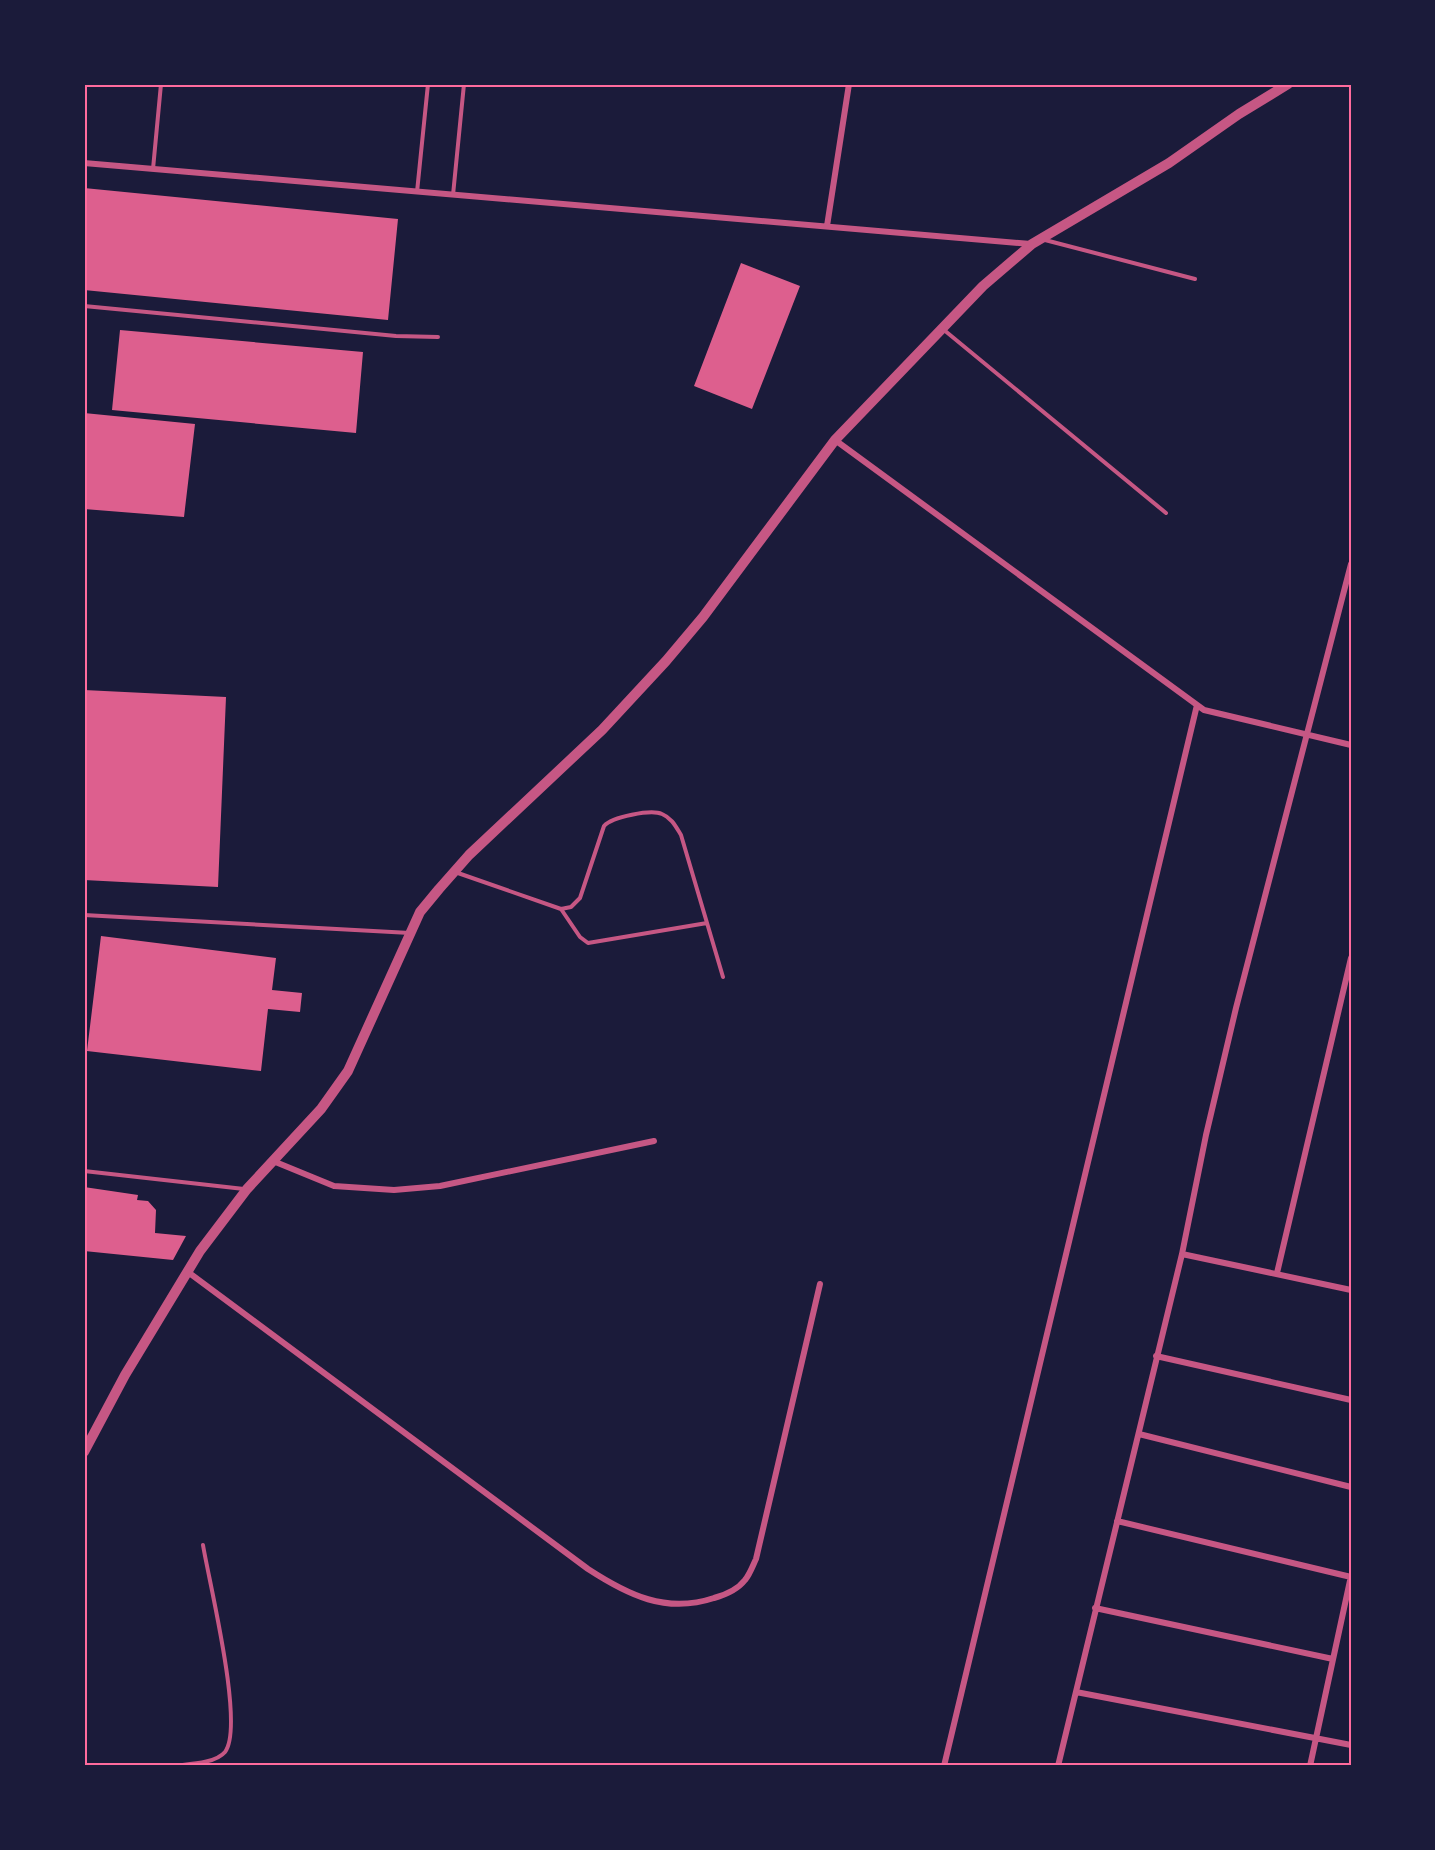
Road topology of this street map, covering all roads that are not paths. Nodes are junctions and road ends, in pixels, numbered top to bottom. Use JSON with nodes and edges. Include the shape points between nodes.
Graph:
{"nodes":[{"id":1,"x":161,"y":84,"type":"edge"},
{"id":2,"x":428,"y":84,"type":"edge"},
{"id":3,"x":464,"y":84,"type":"edge"},
{"id":4,"x":849,"y":84,"type":"edge"},
{"id":5,"x":1288,"y":84,"type":"edge"},
{"id":6,"x":84,"y":163,"type":"edge"},
{"id":7,"x":153,"y":168,"type":"junction"},
{"id":8,"x":417,"y":193,"type":"junction"},
{"id":9,"x":453,"y":196,"type":"junction"},
{"id":10,"x":827,"y":226,"type":"junction"},
{"id":11,"x":1037,"y":242,"type":"junction"},
{"id":12,"x":1195,"y":279,"type":"dead end"},
{"id":13,"x":84,"y":306,"type":"edge"},
{"id":14,"x":941,"y":327,"type":"junction"},
{"id":15,"x":438,"y":338,"type":"dead end"},
{"id":16,"x":835,"y":441,"type":"junction"},
{"id":17,"x":1166,"y":513,"type":"dead end"},
{"id":18,"x":1351,"y":564,"type":"edge"},
{"id":19,"x":1197,"y":705,"type":"junction"},
{"id":20,"x":1307,"y":734,"type":"junction"},
{"id":21,"x":1351,"y":745,"type":"edge"},
{"id":22,"x":454,"y":871,"type":"junction"},
{"id":23,"x":561,"y":909,"type":"junction"},
{"id":24,"x":84,"y":915,"type":"edge"},
{"id":25,"x":707,"y":923,"type":"junction"},
{"id":26,"x":411,"y":933,"type":"junction"},
{"id":27,"x":1351,"y":958,"type":"edge"},
{"id":28,"x":723,"y":977,"type":"dead end"},
{"id":29,"x":654,"y":1141,"type":"dead end"},
{"id":30,"x":273,"y":1161,"type":"junction"},
{"id":31,"x":84,"y":1171,"type":"edge"},
{"id":32,"x":247,"y":1189,"type":"junction"},
{"id":33,"x":1182,"y":1254,"type":"junction"},
{"id":34,"x":188,"y":1272,"type":"junction"},
{"id":35,"x":1277,"y":1273,"type":"junction"},
{"id":36,"x":820,"y":1284,"type":"dead end"},
{"id":37,"x":1351,"y":1290,"type":"edge"},
{"id":38,"x":1156,"y":1356,"type":"junction"},
{"id":39,"x":1351,"y":1400,"type":"edge"},
{"id":40,"x":1139,"y":1434,"type":"junction"},
{"id":41,"x":84,"y":1452,"type":"edge"},
{"id":42,"x":1351,"y":1487,"type":"edge"},
{"id":43,"x":1118,"y":1521,"type":"junction"},
{"id":44,"x":203,"y":1545,"type":"dead end"},
{"id":45,"x":1351,"y":1576,"type":"edge"},
{"id":46,"x":1095,"y":1608,"type":"junction"},
{"id":47,"x":1333,"y":1659,"type":"junction"},
{"id":48,"x":1076,"y":1692,"type":"junction"},
{"id":49,"x":1316,"y":1740,"type":"junction"},
{"id":50,"x":1351,"y":1745,"type":"edge"},
{"id":51,"x":173,"y":1766,"type":"edge"},
{"id":52,"x":944,"y":1766,"type":"edge"},
{"id":53,"x":1058,"y":1766,"type":"edge"},
{"id":54,"x":1310,"y":1766,"type":"edge"}],
"edges":[{"from":1,"to":7,"type":"lane"},
{"from":2,"to":8,"type":"lane"},
{"from":3,"to":9,"type":"lane"},
{"from":4,"to":10,"type":"street"},
{"from":5,"to":11,"type":"street","via":[[1170,163]]},
{"from":6,"to":7,"type":"street"},
{"from":7,"to":8,"type":"street"},
{"from":8,"to":9,"type":"street"},
{"from":9,"to":10,"type":"street"},
{"from":10,"to":11,"type":"street"},
{"from":11,"to":12,"type":"lane"},
{"from":11,"to":14,"type":"street"},
{"from":13,"to":15,"type":"lane"},
{"from":14,"to":16,"type":"street"},
{"from":14,"to":17,"type":"lane"},
{"from":16,"to":19,"type":"street"},
{"from":16,"to":22,"type":"street","via":[[666,661],[602,730]]},
{"from":18,"to":20,"type":"street"},
{"from":19,"to":20,"type":"street","via":[[1204,710]]},
{"from":19,"to":52,"type":"street"},
{"from":20,"to":21,"type":"street"},
{"from":20,"to":33,"type":"street","via":[[1225,1054]]},
{"from":22,"to":23,"type":"lane"},
{"from":22,"to":26,"type":"street","via":[[420,912]]},
{"from":23,"to":25,"type":"lane","via":[[579,937],[588,943]]},
{"from":23,"to":25,"type":"lane","via":[[571,907],[580,898],[603,826],[619,817],[660,812],[671,819],[681,835]]},
{"from":24,"to":26,"type":"lane"},
{"from":25,"to":28,"type":"lane"},
{"from":26,"to":30,"type":"street","via":[[348,1071]]},
{"from":27,"to":35,"type":"street"},
{"from":29,"to":30,"type":"street","via":[[440,1186],[394,1190],[334,1186]]},
{"from":30,"to":32,"type":"street"},
{"from":31,"to":32,"type":"lane"},
{"from":32,"to":34,"type":"street"},
{"from":33,"to":35,"type":"street"},
{"from":33,"to":38,"type":"street"},
{"from":34,"to":36,"type":"street","via":[[588,1569],[621,1591],[651,1602],[680,1605],[725,1595],[745,1580],[756,1559]]},
{"from":34,"to":41,"type":"street","via":[[125,1375]]},
{"from":35,"to":37,"type":"street"},
{"from":38,"to":39,"type":"street"},
{"from":38,"to":40,"type":"street"},
{"from":40,"to":42,"type":"street"},
{"from":40,"to":43,"type":"street"},
{"from":43,"to":45,"type":"street"},
{"from":43,"to":46,"type":"street"},
{"from":44,"to":51,"type":"lane","via":[[232,1704],[230,1740],[224,1753],[211,1760]]},
{"from":45,"to":47,"type":"street"},
{"from":46,"to":47,"type":"street"},
{"from":46,"to":48,"type":"street"},
{"from":47,"to":49,"type":"street"},
{"from":48,"to":49,"type":"street"},
{"from":48,"to":53,"type":"street"},
{"from":49,"to":50,"type":"street"},
{"from":49,"to":54,"type":"street"}]}
